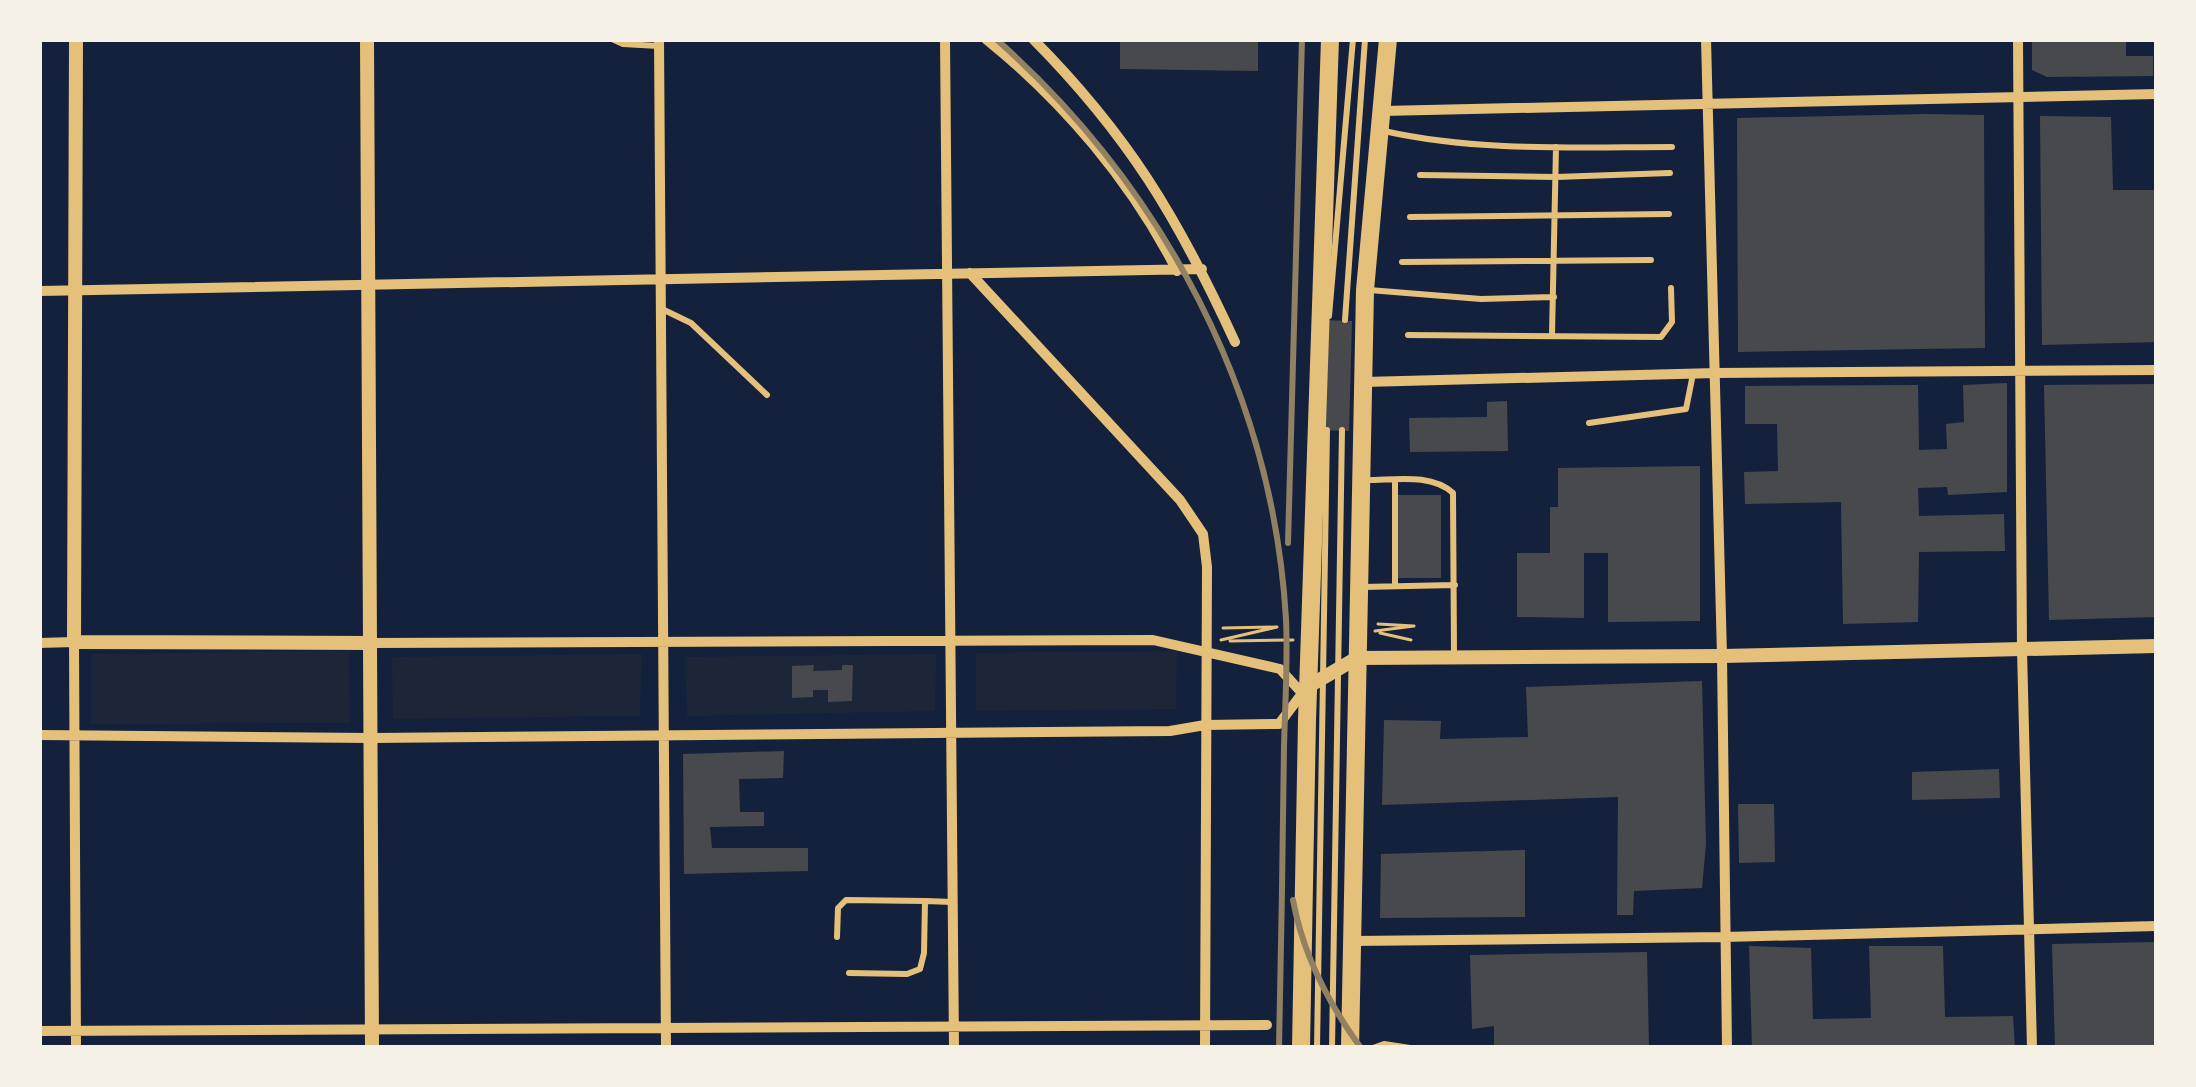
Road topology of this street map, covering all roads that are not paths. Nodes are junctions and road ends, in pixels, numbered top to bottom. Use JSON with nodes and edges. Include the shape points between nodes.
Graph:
{"nodes":[{"id":1,"x":76,"y":39,"type":"edge"},
{"id":2,"x":367,"y":39,"type":"edge"},
{"id":3,"x":612,"y":39,"type":"edge"},
{"id":4,"x":945,"y":39,"type":"edge"},
{"id":5,"x":986,"y":39,"type":"edge"},
{"id":6,"x":1033,"y":39,"type":"edge"},
{"id":7,"x":1330,"y":39,"type":"edge"},
{"id":8,"x":1353,"y":39,"type":"edge"},
{"id":9,"x":1365,"y":39,"type":"edge"},
{"id":10,"x":1388,"y":39,"type":"edge"},
{"id":11,"x":1706,"y":39,"type":"edge"},
{"id":12,"x":2018,"y":39,"type":"edge"},
{"id":13,"x":659,"y":42,"type":"edge"},
{"id":14,"x":2157,"y":94,"type":"edge"},
{"id":15,"x":2018,"y":97,"type":"junction"},
{"id":16,"x":1706,"y":102,"type":"junction"},
{"id":17,"x":1382,"y":120,"type":"junction"},
{"id":18,"x":1672,"y":147,"type":"dead end"},
{"id":19,"x":1556,"y":148,"type":"junction"},
{"id":20,"x":1670,"y":172,"type":"dead end"},
{"id":21,"x":1420,"y":175,"type":"dead end"},
{"id":22,"x":1556,"y":177,"type":"junction"},
{"id":23,"x":1669,"y":214,"type":"dead end"},
{"id":24,"x":1410,"y":217,"type":"dead end"},
{"id":25,"x":1555,"y":217,"type":"junction"},
{"id":26,"x":1556,"y":259,"type":"junction"},
{"id":27,"x":1652,"y":260,"type":"dead end"},
{"id":28,"x":1402,"y":262,"type":"dead end"},
{"id":29,"x":1202,"y":269,"type":"junction"},
{"id":30,"x":1177,"y":271,"type":"junction"},
{"id":31,"x":946,"y":274,"type":"junction"},
{"id":32,"x":970,"y":274,"type":"junction"},
{"id":33,"x":661,"y":280,"type":"junction"},
{"id":34,"x":369,"y":285,"type":"junction"},
{"id":35,"x":1671,"y":287,"type":"dead end"},
{"id":36,"x":1365,"y":290,"type":"junction"},
{"id":37,"x":39,"y":291,"type":"edge"},
{"id":38,"x":76,"y":291,"type":"junction"},
{"id":39,"x":1554,"y":297,"type":"junction"},
{"id":40,"x":662,"y":309,"type":"junction"},
{"id":41,"x":1329,"y":320,"type":"dead end"},
{"id":42,"x":1345,"y":320,"type":"dead end"},
{"id":43,"x":1408,"y":335,"type":"dead end"},
{"id":44,"x":1552,"y":335,"type":"junction"},
{"id":45,"x":1235,"y":342,"type":"dead end"},
{"id":46,"x":2157,"y":370,"type":"edge"},
{"id":47,"x":2019,"y":372,"type":"junction"},
{"id":48,"x":1716,"y":373,"type":"junction"},
{"id":49,"x":1693,"y":374,"type":"junction"},
{"id":50,"x":1364,"y":382,"type":"junction"},
{"id":51,"x":767,"y":395,"type":"dead end"},
{"id":52,"x":1589,"y":423,"type":"dead end"},
{"id":53,"x":1327,"y":430,"type":"dead end"},
{"id":54,"x":1342,"y":430,"type":"dead end"},
{"id":55,"x":1361,"y":480,"type":"junction"},
{"id":56,"x":1396,"y":480,"type":"junction"},
{"id":57,"x":1455,"y":585,"type":"junction"},
{"id":58,"x":1394,"y":586,"type":"junction"},
{"id":59,"x":1359,"y":587,"type":"junction"},
{"id":60,"x":949,"y":639,"type":"junction"},
{"id":61,"x":664,"y":641,"type":"junction"},
{"id":62,"x":74,"y":642,"type":"junction"},
{"id":63,"x":39,"y":643,"type":"edge"},
{"id":64,"x":370,"y":643,"type":"junction"},
{"id":65,"x":2157,"y":646,"type":"edge"},
{"id":66,"x":1205,"y":650,"type":"junction"},
{"id":67,"x":2022,"y":650,"type":"junction"},
{"id":68,"x":1722,"y":656,"type":"junction"},
{"id":69,"x":1454,"y":657,"type":"junction"},
{"id":70,"x":1358,"y":658,"type":"junction"},
{"id":71,"x":1341,"y":671,"type":"junction"},
{"id":72,"x":1312,"y":686,"type":"junction"},
{"id":73,"x":1205,"y":725,"type":"junction"},
{"id":74,"x":665,"y":734,"type":"junction"},
{"id":75,"x":951,"y":734,"type":"junction"},
{"id":76,"x":39,"y":735,"type":"edge"},
{"id":77,"x":74,"y":735,"type":"junction"},
{"id":78,"x":371,"y":738,"type":"junction"},
{"id":79,"x":925,"y":901,"type":"junction"},
{"id":80,"x":952,"y":902,"type":"junction"},
{"id":81,"x":2157,"y":926,"type":"edge"},
{"id":82,"x":2029,"y":930,"type":"junction"},
{"id":83,"x":837,"y":937,"type":"dead end"},
{"id":84,"x":1725,"y":937,"type":"junction"},
{"id":85,"x":1352,"y":940,"type":"junction"},
{"id":86,"x":850,"y":973,"type":"dead end"},
{"id":87,"x":1205,"y":1024,"type":"junction"},
{"id":88,"x":1267,"y":1025,"type":"dead end"},
{"id":89,"x":953,"y":1027,"type":"junction"},
{"id":90,"x":372,"y":1028,"type":"junction"},
{"id":91,"x":666,"y":1028,"type":"junction"},
{"id":92,"x":76,"y":1030,"type":"junction"},
{"id":93,"x":39,"y":1031,"type":"edge"},
{"id":94,"x":76,"y":1048,"type":"edge"},
{"id":95,"x":372,"y":1048,"type":"edge"},
{"id":96,"x":666,"y":1048,"type":"edge"},
{"id":97,"x":954,"y":1048,"type":"edge"},
{"id":98,"x":1205,"y":1048,"type":"edge"},
{"id":99,"x":1301,"y":1048,"type":"edge"},
{"id":100,"x":1317,"y":1048,"type":"edge"},
{"id":101,"x":1332,"y":1048,"type":"edge"},
{"id":102,"x":1350,"y":1048,"type":"edge"},
{"id":103,"x":1373,"y":1048,"type":"edge"},
{"id":104,"x":1410,"y":1048,"type":"edge"},
{"id":105,"x":1727,"y":1048,"type":"edge"},
{"id":106,"x":2032,"y":1048,"type":"edge"}],
"edges":[{"from":1,"to":38,"type":"street"},
{"from":2,"to":34,"type":"street"},
{"from":3,"to":13,"type":"lane"},
{"from":4,"to":31,"type":"street"},
{"from":5,"to":30,"type":"street","via":[[1097,150]]},
{"from":6,"to":29,"type":"street","via":[[1121,136]]},
{"from":7,"to":72,"type":"main road"},
{"from":8,"to":41,"type":"lane"},
{"from":9,"to":42,"type":"lane"},
{"from":10,"to":17,"type":"main road"},
{"from":11,"to":16,"type":"street"},
{"from":12,"to":15,"type":"street"},
{"from":13,"to":33,"type":"street"},
{"from":14,"to":15,"type":"street"},
{"from":15,"to":16,"type":"street"},
{"from":15,"to":47,"type":"street"},
{"from":16,"to":17,"type":"street"},
{"from":16,"to":48,"type":"street"},
{"from":17,"to":19,"type":"lane","via":[[1411,137]]},
{"from":17,"to":36,"type":"main road"},
{"from":18,"to":19,"type":"lane"},
{"from":19,"to":22,"type":"lane"},
{"from":20,"to":22,"type":"lane"},
{"from":21,"to":22,"type":"lane"},
{"from":22,"to":25,"type":"lane"},
{"from":23,"to":25,"type":"lane"},
{"from":24,"to":25,"type":"lane"},
{"from":25,"to":26,"type":"lane"},
{"from":26,"to":27,"type":"lane"},
{"from":26,"to":28,"type":"lane"},
{"from":26,"to":39,"type":"lane"},
{"from":29,"to":30,"type":"street"},
{"from":29,"to":45,"type":"street"},
{"from":30,"to":32,"type":"street"},
{"from":31,"to":32,"type":"street"},
{"from":31,"to":33,"type":"street"},
{"from":31,"to":60,"type":"street"},
{"from":32,"to":66,"type":"street","via":[[1194,516],[1207,551]]},
{"from":33,"to":34,"type":"street"},
{"from":33,"to":40,"type":"street"},
{"from":34,"to":38,"type":"street"},
{"from":34,"to":64,"type":"street"},
{"from":35,"to":44,"type":"lane","via":[[1672,322],[1661,337]]},
{"from":36,"to":39,"type":"lane"},
{"from":36,"to":50,"type":"main road"},
{"from":37,"to":38,"type":"street"},
{"from":38,"to":62,"type":"street"},
{"from":39,"to":44,"type":"lane"},
{"from":40,"to":51,"type":"lane","via":[[692,323]]},
{"from":40,"to":61,"type":"street"},
{"from":43,"to":44,"type":"lane"},
{"from":46,"to":47,"type":"street"},
{"from":47,"to":48,"type":"street"},
{"from":47,"to":67,"type":"street"},
{"from":48,"to":49,"type":"street"},
{"from":48,"to":68,"type":"street"},
{"from":49,"to":50,"type":"street"},
{"from":49,"to":52,"type":"lane","via":[[1686,409]]},
{"from":50,"to":55,"type":"main road"},
{"from":53,"to":72,"type":"lane"},
{"from":54,"to":71,"type":"lane"},
{"from":55,"to":56,"type":"lane"},
{"from":55,"to":59,"type":"main road"},
{"from":56,"to":57,"type":"lane","via":[[1437,482],[1453,493]]},
{"from":56,"to":58,"type":"lane"},
{"from":57,"to":58,"type":"lane"},
{"from":57,"to":69,"type":"lane"},
{"from":58,"to":59,"type":"lane"},
{"from":59,"to":70,"type":"main road"},
{"from":60,"to":61,"type":"street"},
{"from":60,"to":66,"type":"street","via":[[1153,640]]},
{"from":60,"to":75,"type":"street"},
{"from":61,"to":64,"type":"street"},
{"from":61,"to":74,"type":"street"},
{"from":62,"to":63,"type":"street"},
{"from":62,"to":64,"type":"street"},
{"from":62,"to":77,"type":"street"},
{"from":64,"to":78,"type":"street"},
{"from":65,"to":67,"type":"street"},
{"from":66,"to":72,"type":"street"},
{"from":66,"to":73,"type":"street"},
{"from":67,"to":68,"type":"street"},
{"from":67,"to":82,"type":"street"},
{"from":68,"to":69,"type":"street"},
{"from":68,"to":84,"type":"street"},
{"from":69,"to":70,"type":"street"},
{"from":70,"to":71,"type":"street"},
{"from":70,"to":85,"type":"main road"},
{"from":71,"to":72,"type":"street"},
{"from":71,"to":101,"type":"lane"},
{"from":72,"to":73,"type":"street","via":[[1279,724]]},
{"from":72,"to":99,"type":"main road"},
{"from":72,"to":100,"type":"lane"},
{"from":73,"to":75,"type":"street"},
{"from":73,"to":87,"type":"street"},
{"from":74,"to":75,"type":"street"},
{"from":74,"to":78,"type":"street"},
{"from":74,"to":91,"type":"street"},
{"from":75,"to":80,"type":"street"},
{"from":76,"to":77,"type":"street"},
{"from":77,"to":78,"type":"street"},
{"from":77,"to":92,"type":"street"},
{"from":78,"to":90,"type":"street"},
{"from":79,"to":80,"type":"lane"},
{"from":79,"to":83,"type":"lane","via":[[846,900]]},
{"from":79,"to":86,"type":"lane","via":[[920,969]]},
{"from":80,"to":89,"type":"street"},
{"from":81,"to":82,"type":"street"},
{"from":82,"to":84,"type":"street"},
{"from":82,"to":106,"type":"street"},
{"from":84,"to":85,"type":"street"},
{"from":84,"to":105,"type":"street"},
{"from":85,"to":102,"type":"main road"},
{"from":87,"to":88,"type":"street"},
{"from":87,"to":89,"type":"street"},
{"from":87,"to":98,"type":"street"},
{"from":89,"to":91,"type":"street"},
{"from":89,"to":97,"type":"street"},
{"from":90,"to":91,"type":"street"},
{"from":90,"to":92,"type":"street"},
{"from":90,"to":95,"type":"street"},
{"from":91,"to":96,"type":"street"},
{"from":92,"to":93,"type":"street"},
{"from":92,"to":94,"type":"street"},
{"from":103,"to":104,"type":"lane"}]}
